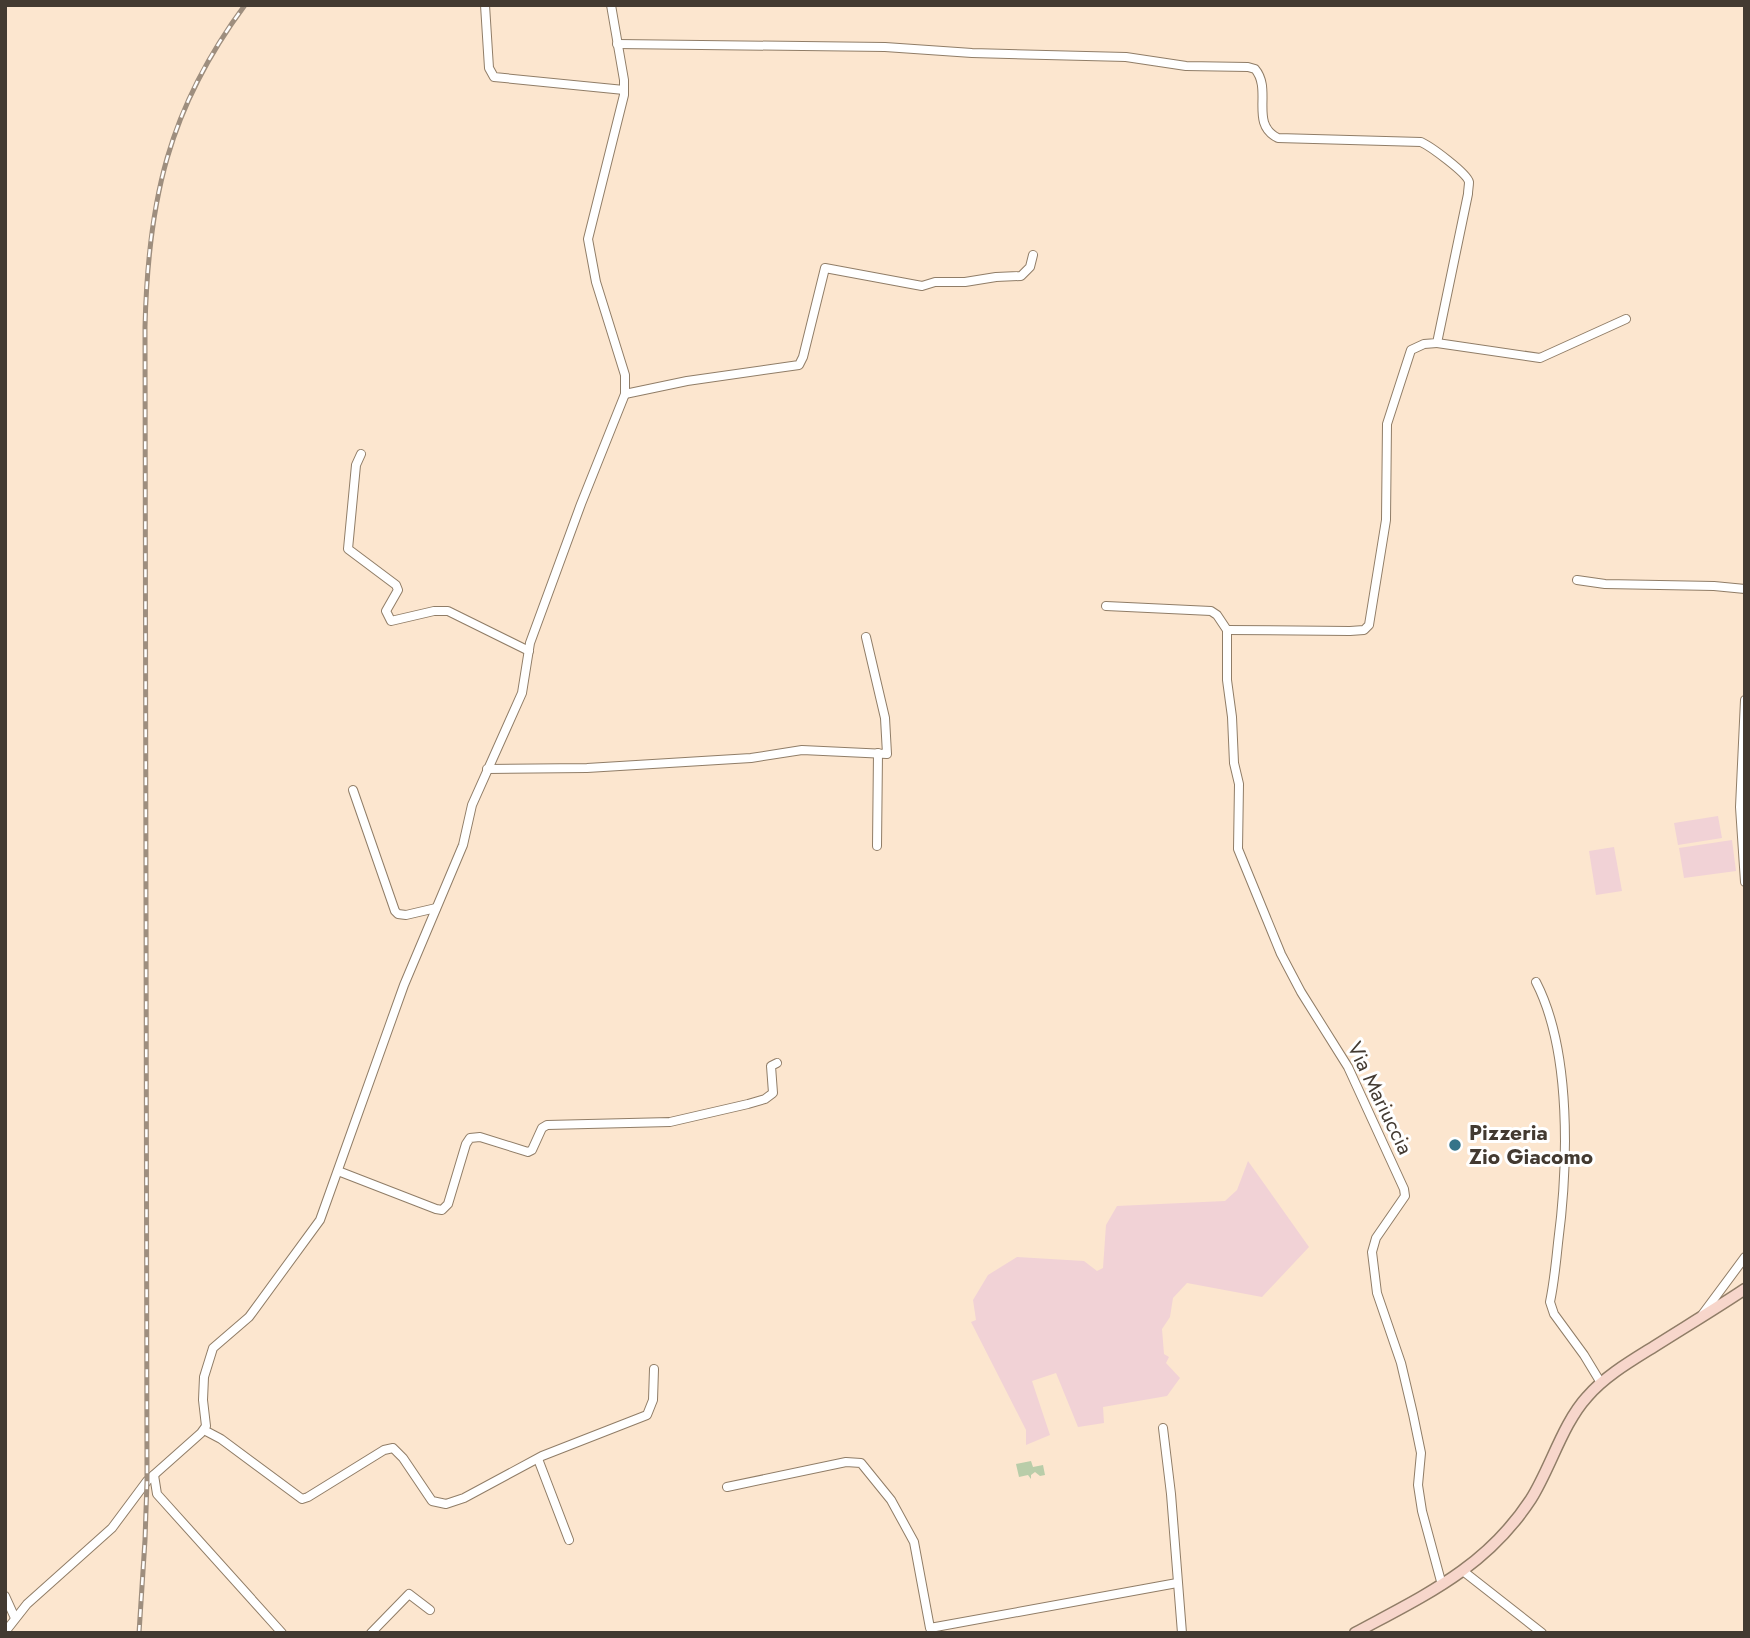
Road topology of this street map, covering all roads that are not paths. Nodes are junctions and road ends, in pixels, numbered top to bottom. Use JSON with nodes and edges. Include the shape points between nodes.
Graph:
{"nodes":[{"id":1,"x":485,"y":5,"type":"edge"},
{"id":2,"x":611,"y":5,"type":"edge"},
{"id":3,"x":617,"y":44,"type":"junction"},
{"id":4,"x":624,"y":90,"type":"junction"},
{"id":5,"x":1033,"y":254,"type":"dead end"},
{"id":6,"x":1626,"y":319,"type":"dead end"},
{"id":7,"x":1437,"y":342,"type":"junction"},
{"id":8,"x":625,"y":394,"type":"junction"},
{"id":9,"x":361,"y":454,"type":"dead end"},
{"id":10,"x":1577,"y":580,"type":"dead end"},
{"id":11,"x":1745,"y":589,"type":"edge"},
{"id":12,"x":1106,"y":606,"type":"dead end"},
{"id":13,"x":1227,"y":630,"type":"junction"},
{"id":14,"x":866,"y":637,"type":"dead end"},
{"id":15,"x":529,"y":651,"type":"junction"},
{"id":16,"x":1745,"y":700,"type":"edge"},
{"id":17,"x":878,"y":753,"type":"junction"},
{"id":18,"x":487,"y":769,"type":"junction"},
{"id":19,"x":353,"y":790,"type":"dead end"},
{"id":20,"x":877,"y":846,"type":"dead end"},
{"id":21,"x":1745,"y":882,"type":"edge"},
{"id":22,"x":436,"y":908,"type":"junction"},
{"id":23,"x":1536,"y":982,"type":"dead end"},
{"id":24,"x":777,"y":1063,"type":"dead end"},
{"id":25,"x":338,"y":1171,"type":"junction"},
{"id":26,"x":1745,"y":1257,"type":"edge"},
{"id":27,"x":1745,"y":1289,"type":"edge"},
{"id":28,"x":1700,"y":1318,"type":"junction"},
{"id":29,"x":654,"y":1369,"type":"dead end"},
{"id":30,"x":1601,"y":1383,"type":"junction"},
{"id":31,"x":1163,"y":1428,"type":"dead end"},
{"id":32,"x":204,"y":1430,"type":"junction"},
{"id":33,"x":538,"y":1459,"type":"junction"},
{"id":34,"x":154,"y":1475,"type":"junction"},
{"id":35,"x":727,"y":1488,"type":"dead end"},
{"id":36,"x":569,"y":1540,"type":"dead end"},
{"id":37,"x":1464,"y":1571,"type":"junction"},
{"id":38,"x":1177,"y":1583,"type":"junction"},
{"id":39,"x":1442,"y":1585,"type":"junction"},
{"id":40,"x":5,"y":1596,"type":"edge"},
{"id":41,"x":430,"y":1610,"type":"dead end"},
{"id":42,"x":15,"y":1618,"type":"junction"},
{"id":43,"x":5,"y":1632,"type":"edge"},
{"id":44,"x":282,"y":1633,"type":"edge"},
{"id":45,"x":371,"y":1633,"type":"edge"},
{"id":46,"x":1182,"y":1633,"type":"edge"},
{"id":47,"x":1355,"y":1633,"type":"edge"},
{"id":48,"x":1542,"y":1633,"type":"edge"}],
"edges":[{"from":1,"to":4,"type":"street","via":[[489,68],[494,77]]},
{"from":2,"to":3,"type":"street"},
{"from":3,"to":4,"type":"street"},
{"from":3,"to":7,"type":"street","via":[[885,47],[1126,57],[1255,69],[1263,82],[1262,120],[1270,134],[1278,138],[1421,142],[1469,181]]},
{"from":4,"to":8,"type":"street","via":[[588,239],[596,282],[625,375]]},
{"from":5,"to":8,"type":"street","via":[[1027,272],[1018,277],[922,286],[825,268],[799,365]]},
{"from":6,"to":7,"type":"street","via":[[1540,358]]},
{"from":7,"to":13,"type":"street","via":[[1411,350],[1387,424],[1386,520],[1369,625],[1350,631]]},
{"from":8,"to":15,"type":"street"},
{"from":9,"to":15,"type":"street","via":[[348,550],[397,586],[386,611],[391,621],[448,611]]},
{"from":10,"to":11,"type":"street"},
{"from":12,"to":13,"type":"street","via":[[1212,611]]},
{"from":13,"to":39,"type":"street","name":"Via Mariuccia","via":[[1227,680],[1239,784],[1238,849],[1281,954],[1348,1067],[1404,1189],[1405,1196],[1376,1238],[1372,1252],[1377,1293],[1413,1414],[1422,1511]]},
{"from":14,"to":17,"type":"street","via":[[885,718],[887,754]]},
{"from":15,"to":18,"type":"street","via":[[522,693]]},
{"from":16,"to":21,"type":"street","via":[[1740,807]]},
{"from":17,"to":18,"type":"street","via":[[802,750],[751,758],[587,768]]},
{"from":17,"to":20,"type":"street"},
{"from":18,"to":22,"type":"street","via":[[463,845]]},
{"from":19,"to":22,"type":"street","via":[[395,911],[406,915]]},
{"from":22,"to":25,"type":"street"},
{"from":23,"to":30,"type":"street","via":[[1553,1031],[1566,1137],[1550,1302]]},
{"from":24,"to":25,"type":"street","via":[[771,1066],[773,1093],[748,1104],[670,1122],[547,1125],[528,1152],[470,1138],[448,1204],[442,1209]]},
{"from":25,"to":32,"type":"street","via":[[320,1220],[304,1244],[249,1317],[213,1348],[203,1391]]},
{"from":26,"to":28,"type":"street"},
{"from":27,"to":28,"type":"main road"},
{"from":28,"to":30,"type":"main road"},
{"from":29,"to":33,"type":"street","via":[[653,1400],[646,1415]]},
{"from":30,"to":37,"type":"main road","via":[[1576,1412],[1532,1498],[1514,1523]]},
{"from":31,"to":38,"type":"street"},
{"from":32,"to":33,"type":"street","via":[[302,1499],[391,1448],[432,1501],[442,1504],[464,1498]]},
{"from":32,"to":34,"type":"street"},
{"from":33,"to":36,"type":"street"},
{"from":34,"to":42,"type":"street","via":[[112,1528]]},
{"from":34,"to":44,"type":"street","via":[[157,1494]]},
{"from":35,"to":38,"type":"street","via":[[846,1462],[861,1463],[891,1500],[914,1542],[930,1628]]},
{"from":37,"to":39,"type":"main road"},
{"from":37,"to":48,"type":"street"},
{"from":38,"to":46,"type":"street"},
{"from":39,"to":47,"type":"main road"},
{"from":40,"to":42,"type":"street"},
{"from":41,"to":45,"type":"street","via":[[410,1594]]},
{"from":42,"to":43,"type":"street"}]}
